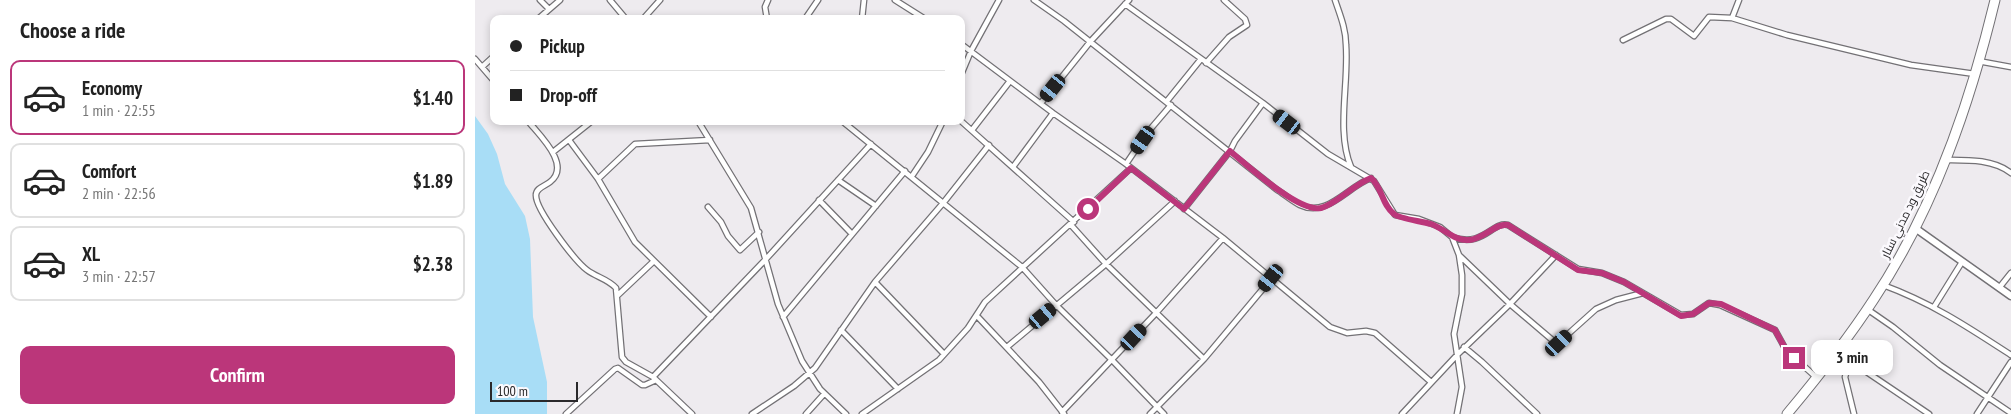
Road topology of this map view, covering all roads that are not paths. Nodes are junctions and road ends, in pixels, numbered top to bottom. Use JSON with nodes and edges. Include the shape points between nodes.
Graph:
{"nodes":[{"id":1,"x":540,"y":0,"type":"edge"},
{"id":2,"x":560,"y":0,"type":"edge"},
{"id":3,"x":609,"y":0,"type":"edge"},
{"id":4,"x":660,"y":0,"type":"edge"},
{"id":5,"x":769,"y":0,"type":"edge"},
{"id":6,"x":818,"y":0,"type":"edge"},
{"id":7,"x":864,"y":0,"type":"edge"},
{"id":8,"x":895,"y":0,"type":"edge"},
{"id":9,"x":999,"y":0,"type":"edge"},
{"id":10,"x":1034,"y":0,"type":"edge"},
{"id":11,"x":1224,"y":0,"type":"edge"},
{"id":12,"x":1335,"y":0,"type":"edge"},
{"id":13,"x":1739,"y":0,"type":"edge"},
{"id":14,"x":1995,"y":0,"type":"edge"},
{"id":15,"x":1127,"y":2,"type":"edge"},
{"id":16,"x":549,"y":9,"type":"junction"},
{"id":17,"x":542,"y":15,"type":"edge"},
{"id":18,"x":622,"y":15,"type":"edge"},
{"id":19,"x":647,"y":15,"type":"edge"},
{"id":20,"x":766,"y":15,"type":"edge"},
{"id":21,"x":808,"y":15,"type":"edge"},
{"id":22,"x":862,"y":15,"type":"edge"},
{"id":23,"x":919,"y":15,"type":"edge"},
{"id":24,"x":1732,"y":18,"type":"junction"},
{"id":25,"x":1623,"y":40,"type":"dead end"},
{"id":26,"x":1090,"y":42,"type":"junction"},
{"id":27,"x":965,"y":47,"type":"edge"},
{"id":28,"x":971,"y":51,"type":"junction"},
{"id":29,"x":475,"y":59,"type":"edge"},
{"id":30,"x":490,"y":59,"type":"edge"},
{"id":31,"x":1201,"y":59,"type":"junction"},
{"id":32,"x":1978,"y":61,"type":"junction"},
{"id":33,"x":1206,"y":63,"type":"junction"},
{"id":34,"x":965,"y":65,"type":"edge"},
{"id":35,"x":481,"y":67,"type":"junction"},
{"id":36,"x":2011,"y":67,"type":"edge"},
{"id":37,"x":1975,"y":74,"type":"junction"},
{"id":38,"x":490,"y":77,"type":"edge"},
{"id":39,"x":1010,"y":81,"type":"junction"},
{"id":40,"x":1041,"y":103,"type":"junction"},
{"id":41,"x":1169,"y":103,"type":"junction"},
{"id":42,"x":1263,"y":103,"type":"junction"},
{"id":43,"x":1053,"y":113,"type":"junction"},
{"id":44,"x":965,"y":124,"type":"edge"},
{"id":45,"x":531,"y":125,"type":"edge"},
{"id":46,"x":587,"y":125,"type":"edge"},
{"id":47,"x":701,"y":125,"type":"edge"},
{"id":48,"x":847,"y":125,"type":"edge"},
{"id":49,"x":941,"y":125,"type":"edge"},
{"id":50,"x":972,"y":130,"type":"junction"},
{"id":51,"x":569,"y":140,"type":"junction"},
{"id":52,"x":710,"y":140,"type":"junction"},
{"id":53,"x":871,"y":144,"type":"junction"},
{"id":54,"x":989,"y":145,"type":"junction"},
{"id":55,"x":1230,"y":151,"type":"junction"},
{"id":56,"x":553,"y":152,"type":"junction"},
{"id":57,"x":1946,"y":160,"type":"junction"},
{"id":58,"x":1126,"y":164,"type":"junction"},
{"id":59,"x":1013,"y":167,"type":"junction"},
{"id":60,"x":1131,"y":168,"type":"junction"},
{"id":61,"x":1352,"y":169,"type":"junction"},
{"id":62,"x":905,"y":171,"type":"junction"},
{"id":63,"x":2011,"y":172,"type":"edge"},
{"id":64,"x":912,"y":176,"type":"junction"},
{"id":65,"x":598,"y":178,"type":"junction"},
{"id":66,"x":1371,"y":178,"type":"junction"},
{"id":67,"x":838,"y":180,"type":"junction"},
{"id":68,"x":819,"y":200,"type":"junction"},
{"id":69,"x":944,"y":202,"type":"junction"},
{"id":70,"x":1175,"y":202,"type":"junction"},
{"id":71,"x":876,"y":206,"type":"junction"},
{"id":72,"x":709,"y":207,"type":"dead end"},
{"id":73,"x":1184,"y":209,"type":"junction"},
{"id":74,"x":1072,"y":224,"type":"junction"},
{"id":75,"x":1915,"y":228,"type":"junction"},
{"id":76,"x":759,"y":232,"type":"junction"},
{"id":77,"x":852,"y":234,"type":"junction"},
{"id":78,"x":1451,"y":237,"type":"junction"},
{"id":79,"x":1223,"y":238,"type":"junction"},
{"id":80,"x":1459,"y":255,"type":"junction"},
{"id":81,"x":1556,"y":255,"type":"junction"},
{"id":82,"x":766,"y":259,"type":"junction"},
{"id":83,"x":654,"y":261,"type":"junction"},
{"id":84,"x":1962,"y":262,"type":"junction"},
{"id":85,"x":1106,"y":264,"type":"junction"},
{"id":86,"x":1022,"y":267,"type":"junction"},
{"id":87,"x":2011,"y":272,"type":"edge"},
{"id":88,"x":1271,"y":278,"type":"junction"},
{"id":89,"x":875,"y":282,"type":"junction"},
{"id":90,"x":1883,"y":285,"type":"junction"},
{"id":91,"x":1999,"y":288,"type":"junction"},
{"id":92,"x":1643,"y":294,"type":"junction"},
{"id":93,"x":617,"y":295,"type":"junction"},
{"id":94,"x":2011,"y":296,"type":"edge"},
{"id":95,"x":1510,"y":304,"type":"junction"},
{"id":96,"x":1056,"y":305,"type":"junction"},
{"id":97,"x":1935,"y":307,"type":"junction"},
{"id":98,"x":1867,"y":309,"type":"junction"},
{"id":99,"x":1157,"y":312,"type":"junction"},
{"id":100,"x":783,"y":316,"type":"junction"},
{"id":101,"x":977,"y":316,"type":"junction"},
{"id":102,"x":711,"y":317,"type":"junction"},
{"id":103,"x":841,"y":330,"type":"junction"},
{"id":104,"x":1464,"y":347,"type":"junction"},
{"id":105,"x":1007,"y":348,"type":"junction"},
{"id":106,"x":1837,"y":352,"type":"junction"},
{"id":107,"x":944,"y":354,"type":"junction"},
{"id":108,"x":1458,"y":354,"type":"junction"},
{"id":109,"x":2011,"y":355,"type":"edge"},
{"id":110,"x":1204,"y":359,"type":"junction"},
{"id":111,"x":1112,"y":360,"type":"junction"},
{"id":112,"x":1850,"y":360,"type":"junction"},
{"id":113,"x":2011,"y":362,"type":"edge"},
{"id":114,"x":809,"y":374,"type":"junction"},
{"id":115,"x":1817,"y":378,"type":"junction"},
{"id":116,"x":654,"y":379,"type":"junction"},
{"id":117,"x":1431,"y":382,"type":"junction"},
{"id":118,"x":898,"y":389,"type":"junction"},
{"id":119,"x":824,"y":394,"type":"junction"},
{"id":120,"x":1988,"y":397,"type":"junction"},
{"id":121,"x":1157,"y":407,"type":"junction"},
{"id":122,"x":1063,"y":413,"type":"edge"},
{"id":123,"x":2011,"y":413,"type":"edge"},
{"id":124,"x":566,"y":414,"type":"edge"},
{"id":125,"x":691,"y":414,"type":"edge"},
{"id":126,"x":752,"y":414,"type":"edge"},
{"id":127,"x":806,"y":414,"type":"edge"},
{"id":128,"x":846,"y":414,"type":"edge"},
{"id":129,"x":862,"y":414,"type":"edge"},
{"id":130,"x":1150,"y":414,"type":"edge"},
{"id":131,"x":1164,"y":414,"type":"edge"},
{"id":132,"x":1403,"y":414,"type":"edge"},
{"id":133,"x":1457,"y":414,"type":"edge"},
{"id":134,"x":1537,"y":414,"type":"edge"},
{"id":135,"x":1787,"y":414,"type":"edge"},
{"id":136,"x":1854,"y":414,"type":"edge"},
{"id":137,"x":1929,"y":414,"type":"edge"},
{"id":138,"x":1977,"y":414,"type":"edge"}],
"edges":[{"from":1,"to":16,"type":"street"},
{"from":2,"to":16,"type":"street"},
{"from":3,"to":18,"type":"street"},
{"from":4,"to":19,"type":"street"},
{"from":5,"to":20,"type":"street","via":[[765,7]]},
{"from":6,"to":21,"type":"street"},
{"from":7,"to":22,"type":"street"},
{"from":8,"to":23,"type":"street"},
{"from":9,"to":28,"type":"street"},
{"from":10,"to":26,"type":"street"},
{"from":11,"to":33,"type":"street","via":[[1245,19],[1247,25],[1229,37]]},
{"from":12,"to":61,"type":"street","via":[[1347,44],[1344,139]]},
{"from":13,"to":24,"type":"street"},
{"from":14,"to":32,"type":"highway","name":"طريق ود مدني سنار"},
{"from":15,"to":26,"type":"street"},
{"from":15,"to":31,"type":"street"},
{"from":16,"to":17,"type":"street"},
{"from":24,"to":25,"type":"street","via":[[1709,17],[1693,36],[1671,19],[1666,19]]},
{"from":24,"to":37,"type":"street","via":[[1911,65]]},
{"from":26,"to":40,"type":"street"},
{"from":26,"to":41,"type":"street"},
{"from":27,"to":28,"type":"street"},
{"from":28,"to":34,"type":"street"},
{"from":28,"to":39,"type":"street"},
{"from":29,"to":35,"type":"street"},
{"from":30,"to":35,"type":"street"},
{"from":31,"to":33,"type":"street"},
{"from":31,"to":41,"type":"street"},
{"from":32,"to":36,"type":"street"},
{"from":32,"to":37,"type":"highway","name":"طريق ود مدني سنار"},
{"from":33,"to":42,"type":"street"},
{"from":35,"to":38,"type":"street"},
{"from":37,"to":57,"type":"highway","name":"طريق ود مدني سنار"},
{"from":39,"to":40,"type":"street"},
{"from":39,"to":50,"type":"street"},
{"from":40,"to":43,"type":"street"},
{"from":41,"to":55,"type":"street"},
{"from":41,"to":58,"type":"street"},
{"from":42,"to":55,"type":"street"},
{"from":42,"to":61,"type":"street"},
{"from":43,"to":58,"type":"street"},
{"from":43,"to":59,"type":"street"},
{"from":44,"to":50,"type":"street"},
{"from":45,"to":56,"type":"street"},
{"from":46,"to":51,"type":"street"},
{"from":47,"to":52,"type":"street"},
{"from":48,"to":53,"type":"street"},
{"from":49,"to":64,"type":"street","via":[[929,152]]},
{"from":50,"to":54,"type":"street"},
{"from":51,"to":56,"type":"street"},
{"from":51,"to":65,"type":"street"},
{"from":52,"to":65,"type":"street","via":[[635,144]]},
{"from":52,"to":76,"type":"street","via":[[751,208]]},
{"from":53,"to":62,"type":"street"},
{"from":53,"to":67,"type":"street"},
{"from":54,"to":59,"type":"street"},
{"from":54,"to":69,"type":"street"},
{"from":55,"to":66,"type":"street","via":[[1300,205],[1312,208],[1329,204]]},
{"from":55,"to":73,"type":"street"},
{"from":56,"to":93,"type":"street","via":[[557,164],[554,177],[537,190],[537,201],[571,255],[586,270],[613,285]]},
{"from":57,"to":63,"type":"street","via":[[1987,162]]},
{"from":57,"to":75,"type":"highway","name":"طريق ود مدني سنار"},
{"from":58,"to":60,"type":"street"},
{"from":59,"to":74,"type":"street"},
{"from":60,"to":70,"type":"street"},
{"from":60,"to":74,"type":"street"},
{"from":61,"to":66,"type":"street"},
{"from":62,"to":64,"type":"street"},
{"from":62,"to":71,"type":"street"},
{"from":64,"to":69,"type":"street"},
{"from":65,"to":83,"type":"street","via":[[632,238]]},
{"from":66,"to":78,"type":"street","via":[[1395,215],[1440,227]]},
{"from":67,"to":68,"type":"street"},
{"from":67,"to":71,"type":"street"},
{"from":68,"to":77,"type":"street"},
{"from":68,"to":82,"type":"street"},
{"from":69,"to":86,"type":"street"},
{"from":69,"to":89,"type":"street"},
{"from":70,"to":73,"type":"street"},
{"from":70,"to":85,"type":"street"},
{"from":71,"to":77,"type":"street"},
{"from":72,"to":76,"type":"street","via":[[739,250]]},
{"from":73,"to":79,"type":"street"},
{"from":74,"to":85,"type":"street"},
{"from":74,"to":86,"type":"street"},
{"from":75,"to":84,"type":"street"},
{"from":75,"to":90,"type":"highway","name":"طريق ود مدني سنار"},
{"from":76,"to":82,"type":"street"},
{"from":77,"to":100,"type":"street"},
{"from":78,"to":80,"type":"street"},
{"from":78,"to":81,"type":"street","via":[[1477,239],[1504,224]]},
{"from":79,"to":88,"type":"street"},
{"from":79,"to":99,"type":"street"},
{"from":80,"to":95,"type":"street"},
{"from":80,"to":108,"type":"street","via":[[1461,294],[1454,325]]},
{"from":81,"to":92,"type":"street","via":[[1578,270],[1602,273]]},
{"from":81,"to":95,"type":"street"},
{"from":82,"to":100,"type":"street"},
{"from":82,"to":102,"type":"street"},
{"from":83,"to":93,"type":"street"},
{"from":83,"to":102,"type":"street"},
{"from":84,"to":91,"type":"street"},
{"from":84,"to":97,"type":"street"},
{"from":85,"to":96,"type":"street"},
{"from":85,"to":99,"type":"street"},
{"from":86,"to":96,"type":"street"},
{"from":86,"to":101,"type":"street","via":[[985,302]]},
{"from":87,"to":91,"type":"street"},
{"from":88,"to":110,"type":"street"},
{"from":88,"to":117,"type":"street","via":[[1330,328],[1347,333],[1375,333]]},
{"from":89,"to":103,"type":"street"},
{"from":89,"to":107,"type":"street"},
{"from":90,"to":97,"type":"street"},
{"from":90,"to":98,"type":"highway","name":"طريق ود مدني سنار"},
{"from":91,"to":94,"type":"street"},
{"from":92,"to":95,"type":"street","via":[[1596,309],[1557,344]]},
{"from":92,"to":115,"type":"street","via":[[1681,316],[1693,314],[1714,303],[1769,326],[1778,334],[1786,350]]},
{"from":93,"to":116,"type":"street","via":[[622,356],[626,362]]},
{"from":95,"to":104,"type":"street"},
{"from":96,"to":105,"type":"street"},
{"from":96,"to":111,"type":"street"},
{"from":97,"to":109,"type":"street"},
{"from":98,"to":106,"type":"highway","name":"طريق ود مدني سنار"},
{"from":98,"to":120,"type":"street"},
{"from":99,"to":110,"type":"street"},
{"from":99,"to":111,"type":"street"},
{"from":100,"to":114,"type":"street"},
{"from":101,"to":105,"type":"street"},
{"from":101,"to":107,"type":"street"},
{"from":102,"to":116,"type":"street"},
{"from":103,"to":114,"type":"street"},
{"from":103,"to":118,"type":"street"},
{"from":104,"to":108,"type":"street"},
{"from":104,"to":134,"type":"street"},
{"from":105,"to":122,"type":"street"},
{"from":106,"to":112,"type":"street"},
{"from":106,"to":115,"type":"highway","name":"طريق ود مدني سنار"},
{"from":107,"to":118,"type":"street"},
{"from":108,"to":117,"type":"street"},
{"from":108,"to":133,"type":"street","via":[[1462,387]]},
{"from":110,"to":121,"type":"street"},
{"from":111,"to":121,"type":"street"},
{"from":111,"to":122,"type":"street"},
{"from":112,"to":136,"type":"street","via":[[1845,377]]},
{"from":112,"to":137,"type":"street"},
{"from":113,"to":120,"type":"street"},
{"from":114,"to":119,"type":"street"},
{"from":114,"to":126,"type":"street"},
{"from":115,"to":135,"type":"highway","name":"طريق ود مدني سنار"},
{"from":116,"to":124,"type":"street","via":[[642,385],[619,368],[615,369]]},
{"from":116,"to":125,"type":"street"},
{"from":117,"to":132,"type":"street"},
{"from":118,"to":129,"type":"street"},
{"from":119,"to":127,"type":"street"},
{"from":119,"to":128,"type":"street"},
{"from":120,"to":123,"type":"street"},
{"from":120,"to":138,"type":"street"},
{"from":121,"to":130,"type":"street"},
{"from":121,"to":131,"type":"street"}]}
